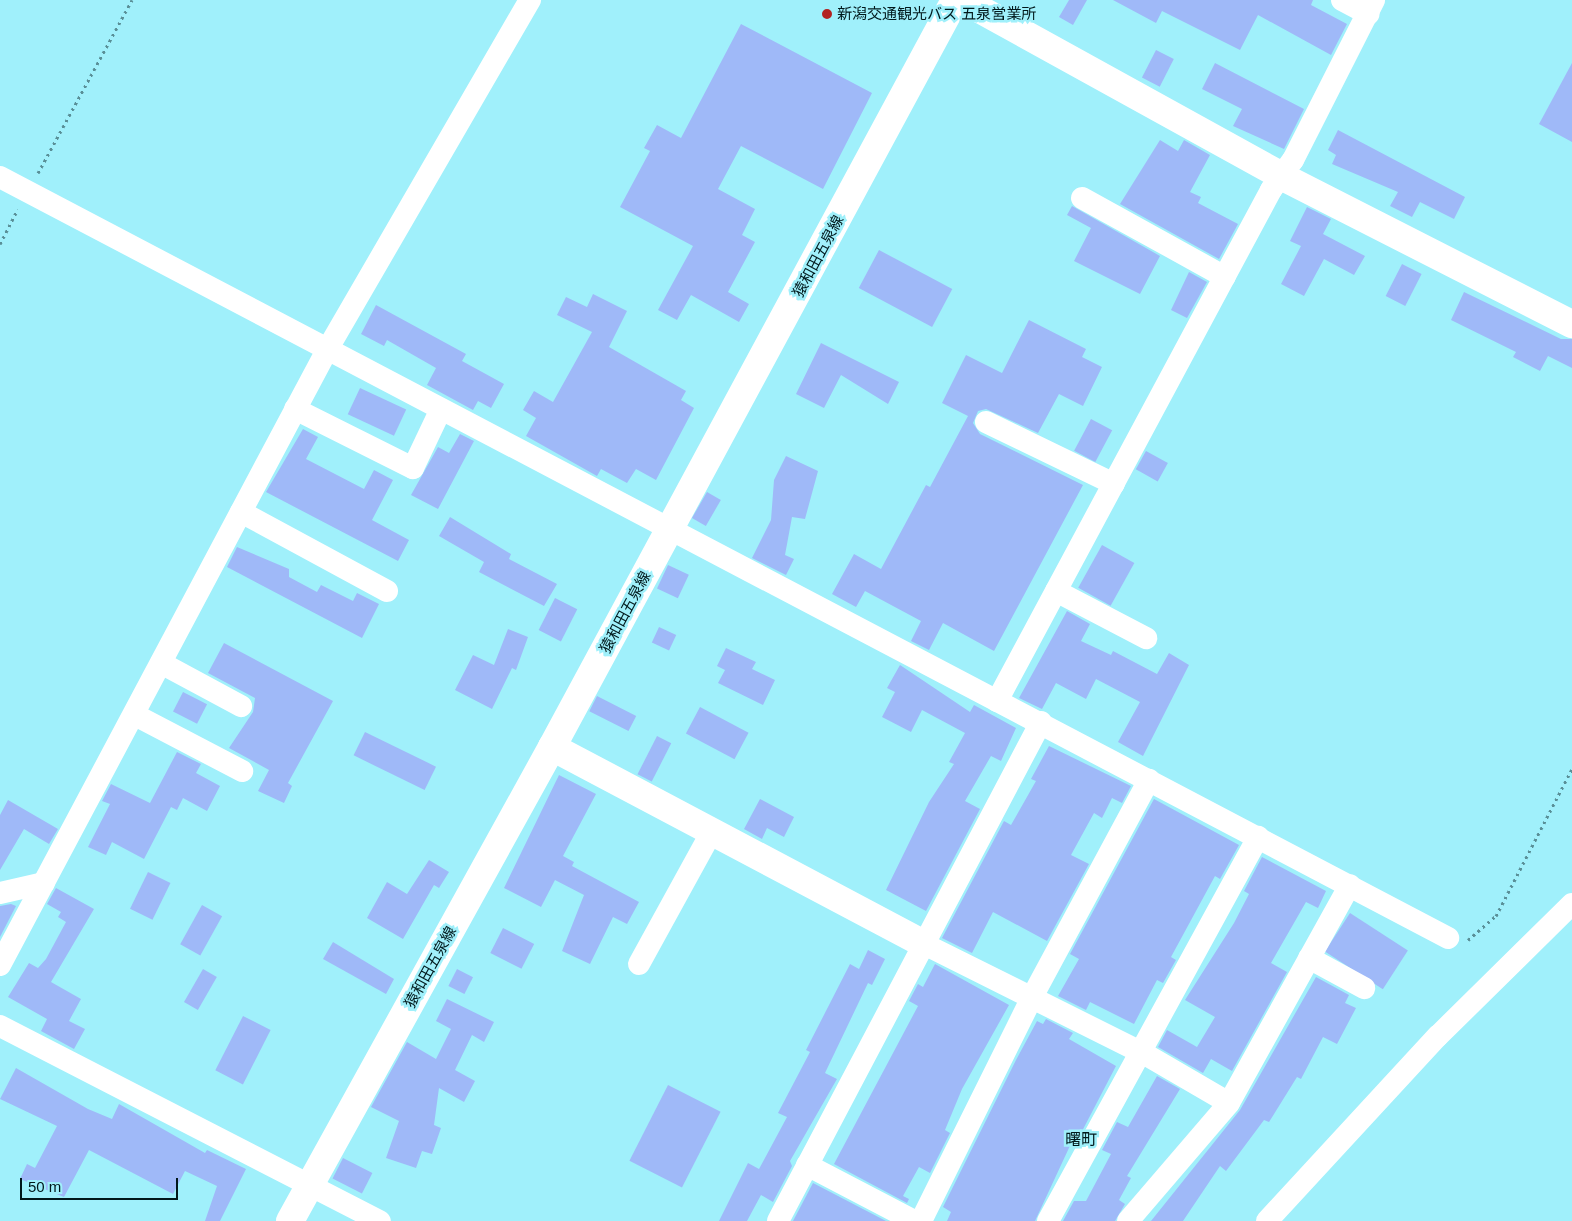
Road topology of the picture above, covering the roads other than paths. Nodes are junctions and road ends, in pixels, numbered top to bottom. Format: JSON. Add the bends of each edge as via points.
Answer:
{"nodes":[{"id":1,"x":530,"y":0,"type":"edge"},
{"id":2,"x":955,"y":0,"type":"edge"},
{"id":3,"x":963,"y":0,"type":"edge"},
{"id":4,"x":1342,"y":0,"type":"edge"},
{"id":5,"x":1371,"y":7,"type":"edge"},
{"id":6,"x":0,"y":177,"type":"edge"},
{"id":7,"x":1283,"y":177,"type":"junction"},
{"id":8,"x":1082,"y":198,"type":"dead end"},
{"id":9,"x":1225,"y":277,"type":"junction"},
{"id":10,"x":1572,"y":324,"type":"edge"},
{"id":11,"x":327,"y":350,"type":"junction"},
{"id":12,"x":295,"y":408,"type":"junction"},
{"id":13,"x":441,"y":409,"type":"junction"},
{"id":14,"x":986,"y":422,"type":"dead end"},
{"id":15,"x":1114,"y":484,"type":"junction"},
{"id":16,"x":240,"y":512,"type":"junction"},
{"id":17,"x":668,"y":529,"type":"junction"},
{"id":18,"x":386,"y":591,"type":"dead end"},
{"id":19,"x":1056,"y":591,"type":"junction"},
{"id":20,"x":1146,"y":638,"type":"dead end"},
{"id":21,"x":161,"y":663,"type":"junction"},
{"id":22,"x":997,"y":701,"type":"junction"},
{"id":23,"x":241,"y":706,"type":"dead end"},
{"id":24,"x":135,"y":715,"type":"junction"},
{"id":25,"x":1041,"y":722,"type":"junction"},
{"id":26,"x":552,"y":746,"type":"junction"},
{"id":27,"x":242,"y":771,"type":"dead end"},
{"id":28,"x":1149,"y":780,"type":"junction"},
{"id":29,"x":712,"y":830,"type":"junction"},
{"id":30,"x":1258,"y":837,"type":"junction"},
{"id":31,"x":44,"y":883,"type":"junction"},
{"id":32,"x":1350,"y":885,"type":"junction"},
{"id":33,"x":0,"y":893,"type":"edge"},
{"id":34,"x":1572,"y":904,"type":"edge"},
{"id":35,"x":1448,"y":938,"type":"road end"},
{"id":36,"x":924,"y":944,"type":"junction"},
{"id":37,"x":1309,"y":958,"type":"junction"},
{"id":38,"x":640,"y":964,"type":"dead end"},
{"id":39,"x":0,"y":965,"type":"edge"},
{"id":40,"x":1364,"y":988,"type":"dead end"},
{"id":41,"x":1031,"y":999,"type":"junction"},
{"id":42,"x":0,"y":1026,"type":"edge"},
{"id":43,"x":1143,"y":1053,"type":"junction"},
{"id":44,"x":1228,"y":1103,"type":"junction"},
{"id":45,"x":807,"y":1165,"type":"junction"},
{"id":46,"x":311,"y":1182,"type":"junction"},
{"id":47,"x":290,"y":1221,"type":"edge"},
{"id":48,"x":380,"y":1221,"type":"edge"},
{"id":49,"x":778,"y":1221,"type":"edge"},
{"id":50,"x":914,"y":1221,"type":"edge"},
{"id":51,"x":921,"y":1221,"type":"edge"},
{"id":52,"x":1048,"y":1221,"type":"edge"},
{"id":53,"x":1128,"y":1221,"type":"edge"},
{"id":54,"x":1267,"y":1221,"type":"edge"}],
"edges":[{"from":1,"to":11,"type":"street"},
{"from":2,"to":17,"type":"main road","name":"猿和田五泉線"},
{"from":3,"to":7,"type":"main road"},
{"from":4,"to":5,"type":"street"},
{"from":5,"to":7,"type":"street"},
{"from":6,"to":11,"type":"street"},
{"from":7,"to":9,"type":"street","via":[[1271,190]]},
{"from":7,"to":10,"type":"main road"},
{"from":8,"to":9,"type":"street"},
{"from":9,"to":15,"type":"street"},
{"from":11,"to":12,"type":"street"},
{"from":11,"to":13,"type":"street"},
{"from":12,"to":13,"type":"street","via":[[413,468]]},
{"from":12,"to":16,"type":"street"},
{"from":13,"to":17,"type":"street"},
{"from":14,"to":15,"type":"street"},
{"from":15,"to":19,"type":"street"},
{"from":16,"to":18,"type":"street"},
{"from":16,"to":21,"type":"street"},
{"from":17,"to":22,"type":"street"},
{"from":17,"to":26,"type":"main road","name":"猿和田五泉線"},
{"from":19,"to":20,"type":"street"},
{"from":19,"to":22,"type":"street"},
{"from":21,"to":23,"type":"street"},
{"from":21,"to":24,"type":"street"},
{"from":22,"to":25,"type":"street"},
{"from":24,"to":27,"type":"street"},
{"from":24,"to":31,"type":"street"},
{"from":25,"to":28,"type":"street"},
{"from":25,"to":36,"type":"street"},
{"from":26,"to":29,"type":"main road"},
{"from":26,"to":46,"type":"main road","name":"猿和田五泉線"},
{"from":28,"to":30,"type":"street"},
{"from":28,"to":41,"type":"street"},
{"from":29,"to":36,"type":"main road"},
{"from":29,"to":38,"type":"street"},
{"from":30,"to":32,"type":"street"},
{"from":30,"to":43,"type":"street"},
{"from":31,"to":33,"type":"street"},
{"from":31,"to":39,"type":"street"},
{"from":32,"to":35,"type":"street"},
{"from":32,"to":37,"type":"street"},
{"from":34,"to":54,"type":"street","via":[[1438,1036]]},
{"from":36,"to":41,"type":"street"},
{"from":36,"to":45,"type":"street"},
{"from":37,"to":40,"type":"street"},
{"from":37,"to":44,"type":"street"},
{"from":41,"to":43,"type":"street"},
{"from":41,"to":51,"type":"street"},
{"from":42,"to":46,"type":"street"},
{"from":43,"to":44,"type":"street"},
{"from":43,"to":52,"type":"street"},
{"from":44,"to":53,"type":"street"},
{"from":45,"to":49,"type":"street"},
{"from":45,"to":50,"type":"street"},
{"from":46,"to":47,"type":"main road","name":"猿和田五泉線"},
{"from":46,"to":48,"type":"street"}]}
